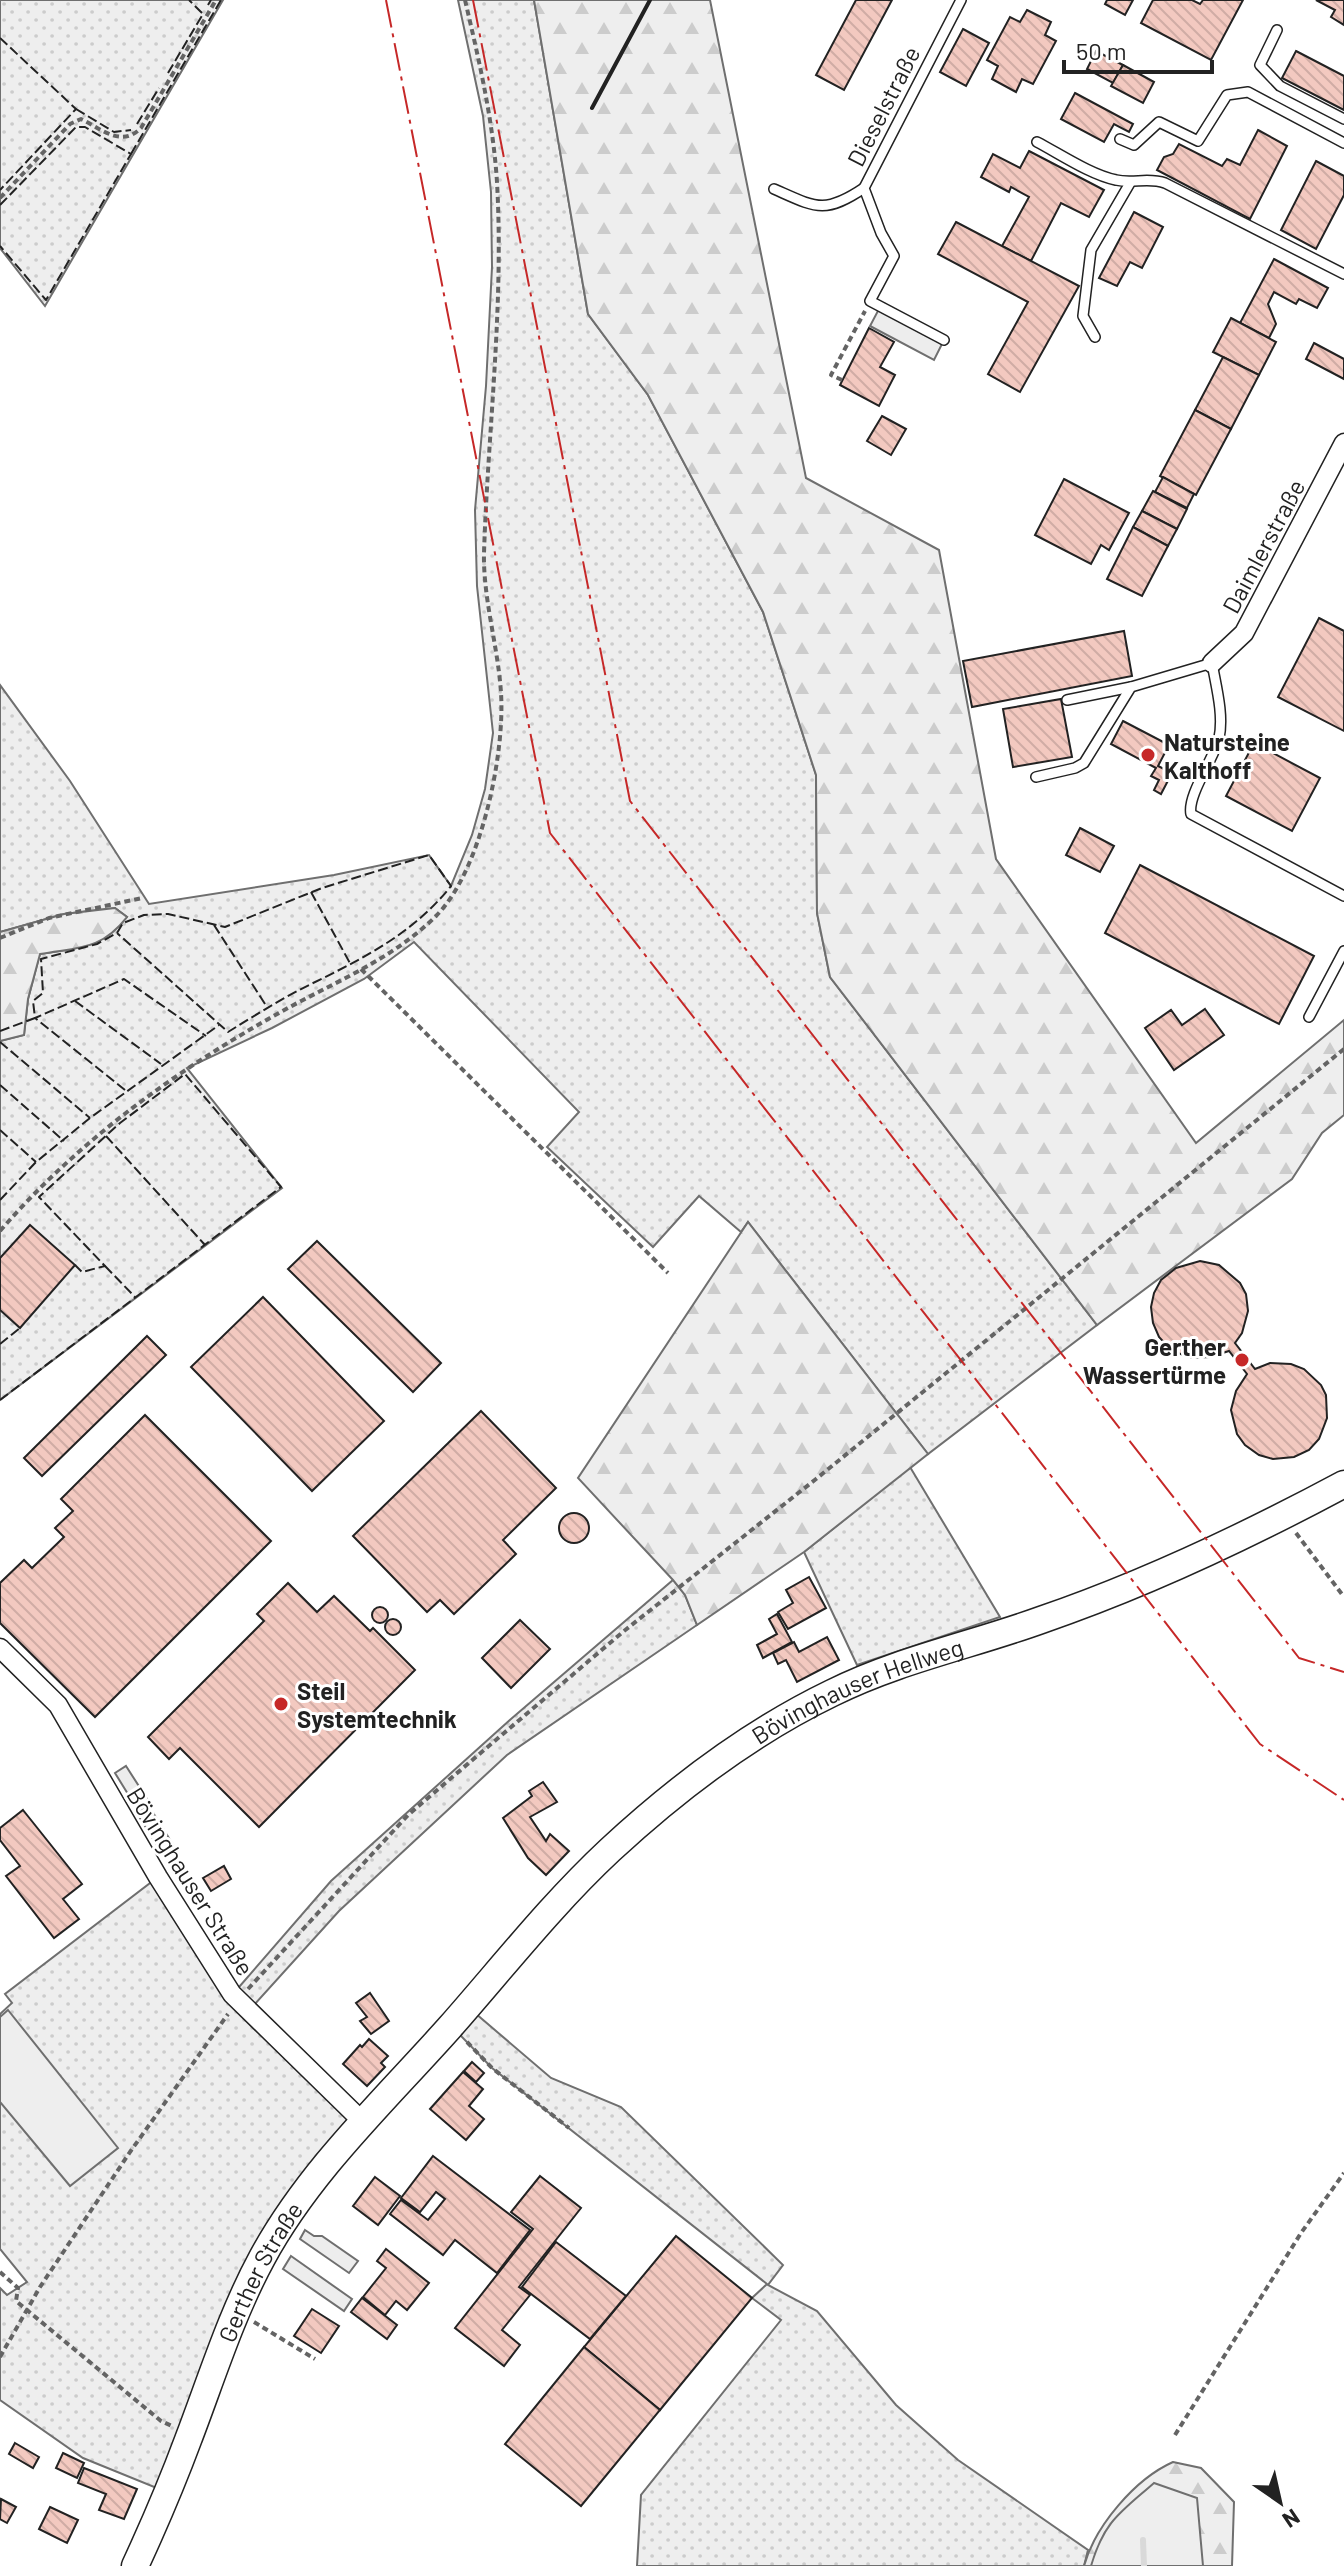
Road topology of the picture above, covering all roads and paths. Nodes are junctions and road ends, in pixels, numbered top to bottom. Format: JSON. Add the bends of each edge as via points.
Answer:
{"nodes":[{"id":1,"x":216,"y":0,"type":"edge"},
{"id":2,"x":465,"y":0,"type":"edge"},
{"id":3,"x":961,"y":0,"type":"edge"},
{"id":4,"x":1277,"y":30,"type":"dead end"},
{"id":5,"x":1344,"y":119,"type":"edge"},
{"id":6,"x":1120,"y":139,"type":"dead end"},
{"id":7,"x":1037,"y":142,"type":"dead end"},
{"id":8,"x":1344,"y":143,"type":"edge"},
{"id":9,"x":1130,"y":183,"type":"junction"},
{"id":10,"x":864,"y":188,"type":"junction"},
{"id":11,"x":774,"y":189,"type":"dead end"},
{"id":12,"x":0,"y":198,"type":"edge"},
{"id":13,"x":1344,"y":274,"type":"edge"},
{"id":14,"x":870,"y":301,"type":"junction"},
{"id":15,"x":1095,"y":337,"type":"dead end"},
{"id":16,"x":944,"y":340,"type":"dead end"},
{"id":17,"x":842,"y":380,"type":"dead end"},
{"id":18,"x":1344,"y":443,"type":"edge"},
{"id":19,"x":1212,"y":663,"type":"junction"},
{"id":20,"x":1131,"y":687,"type":"junction"},
{"id":21,"x":1067,"y":700,"type":"dead end"},
{"id":22,"x":1036,"y":777,"type":"dead end"},
{"id":23,"x":1344,"y":896,"type":"edge"},
{"id":24,"x":142,"y":898,"type":"dead end"},
{"id":25,"x":0,"y":938,"type":"edge"},
{"id":26,"x":1344,"y":951,"type":"edge"},
{"id":27,"x":361,"y":969,"type":"junction"},
{"id":28,"x":1309,"y":1017,"type":"dead end"},
{"id":29,"x":1344,"y":1049,"type":"edge"},
{"id":30,"x":0,"y":1231,"type":"edge"},
{"id":31,"x":668,"y":1273,"type":"dead end"},
{"id":32,"x":1344,"y":1484,"type":"edge"},
{"id":33,"x":1275,"y":1521,"type":"junction"},
{"id":34,"x":1344,"y":1597,"type":"edge"},
{"id":35,"x":0,"y":1648,"type":"edge"},
{"id":36,"x":238,"y":2001,"type":"junction"},
{"id":37,"x":452,"y":2024,"type":"junction"},
{"id":38,"x":363,"y":2122,"type":"junction"},
{"id":39,"x":569,"y":2128,"type":"dead end"},
{"id":40,"x":1344,"y":2173,"type":"edge"},
{"id":41,"x":0,"y":2272,"type":"edge"},
{"id":42,"x":28,"y":2309,"type":"junction"},
{"id":43,"x":238,"y":2313,"type":"junction"},
{"id":44,"x":0,"y":2357,"type":"edge"},
{"id":45,"x":315,"y":2359,"type":"dead end"},
{"id":46,"x":1175,"y":2435,"type":"dead end"},
{"id":47,"x":189,"y":2439,"type":"junction"},
{"id":48,"x":135,"y":2566,"type":"edge"}],
"edges":[{"from":1,"to":12,"type":"path","via":[[135,134],[116,137],[81,119],[70,124]]},
{"from":2,"to":27,"type":"path","via":[[490,117],[497,183],[497,355],[484,558],[501,731],[483,822],[453,895],[413,936]]},
{"from":3,"to":10,"type":"lane","name":"Dieselstraße"},
{"from":4,"to":5,"type":"lane","via":[[1260,65],[1280,86]]},
{"from":6,"to":8,"type":"lane","via":[[1134,145],[1159,122],[1198,141],[1227,95],[1248,92]]},
{"from":7,"to":9,"type":"lane","via":[[1111,179]]},
{"from":9,"to":13,"type":"lane","via":[[1165,183]]},
{"from":9,"to":15,"type":"lane","via":[[1091,250],[1083,316]]},
{"from":10,"to":11,"type":"lane","via":[[830,207]]},
{"from":10,"to":14,"type":"lane","name":"Dieselstraße","via":[[894,256]]},
{"from":14,"to":16,"type":"lane"},
{"from":14,"to":17,"type":"path","via":[[831,375]]},
{"from":18,"to":19,"type":"street","name":"Daimlerstraße","via":[[1244,633]]},
{"from":19,"to":20,"type":"lane"},
{"from":19,"to":23,"type":"lane","via":[[1220,736],[1191,814]]},
{"from":20,"to":21,"type":"lane"},
{"from":20,"to":22,"type":"lane","via":[[1084,763]]},
{"from":24,"to":25,"type":"path","via":[[49,918]]},
{"from":26,"to":28,"type":"lane"},
{"from":27,"to":30,"type":"path","via":[[163,1084],[88,1144]]},
{"from":27,"to":31,"type":"path"},
{"from":29,"to":36,"type":"path","via":[[624,1631],[418,1806]]},
{"from":32,"to":33,"type":"street","name":"Bövinghauser Hellweg"},
{"from":33,"to":34,"type":"path","via":[[1290,1525]]},
{"from":33,"to":37,"type":"street","name":"Bövinghauser Hellweg","via":[[1107,1597],[868,1677],[764,1729],[686,1785],[609,1851]]},
{"from":35,"to":36,"type":"street","name":"Bövinghauser Straße","via":[[58,1705]]},
{"from":36,"to":38,"type":"street","name":"Bövinghauser Straße"},
{"from":36,"to":42,"type":"path","via":[[162,2105]]},
{"from":37,"to":38,"type":"street","name":"Gerther Straße"},
{"from":37,"to":39,"type":"path","via":[[492,2068]]},
{"from":38,"to":43,"type":"street","name":"Gerther Straße","via":[[284,2222]]},
{"from":40,"to":46,"type":"path"},
{"from":41,"to":42,"type":"path","via":[[18,2288],[16,2301]]},
{"from":42,"to":44,"type":"path"},
{"from":42,"to":47,"type":"path"},
{"from":43,"to":45,"type":"path"},
{"from":43,"to":47,"type":"street","name":"Gerther Straße"},
{"from":47,"to":48,"type":"street","name":"Gerther Straße"}]}
